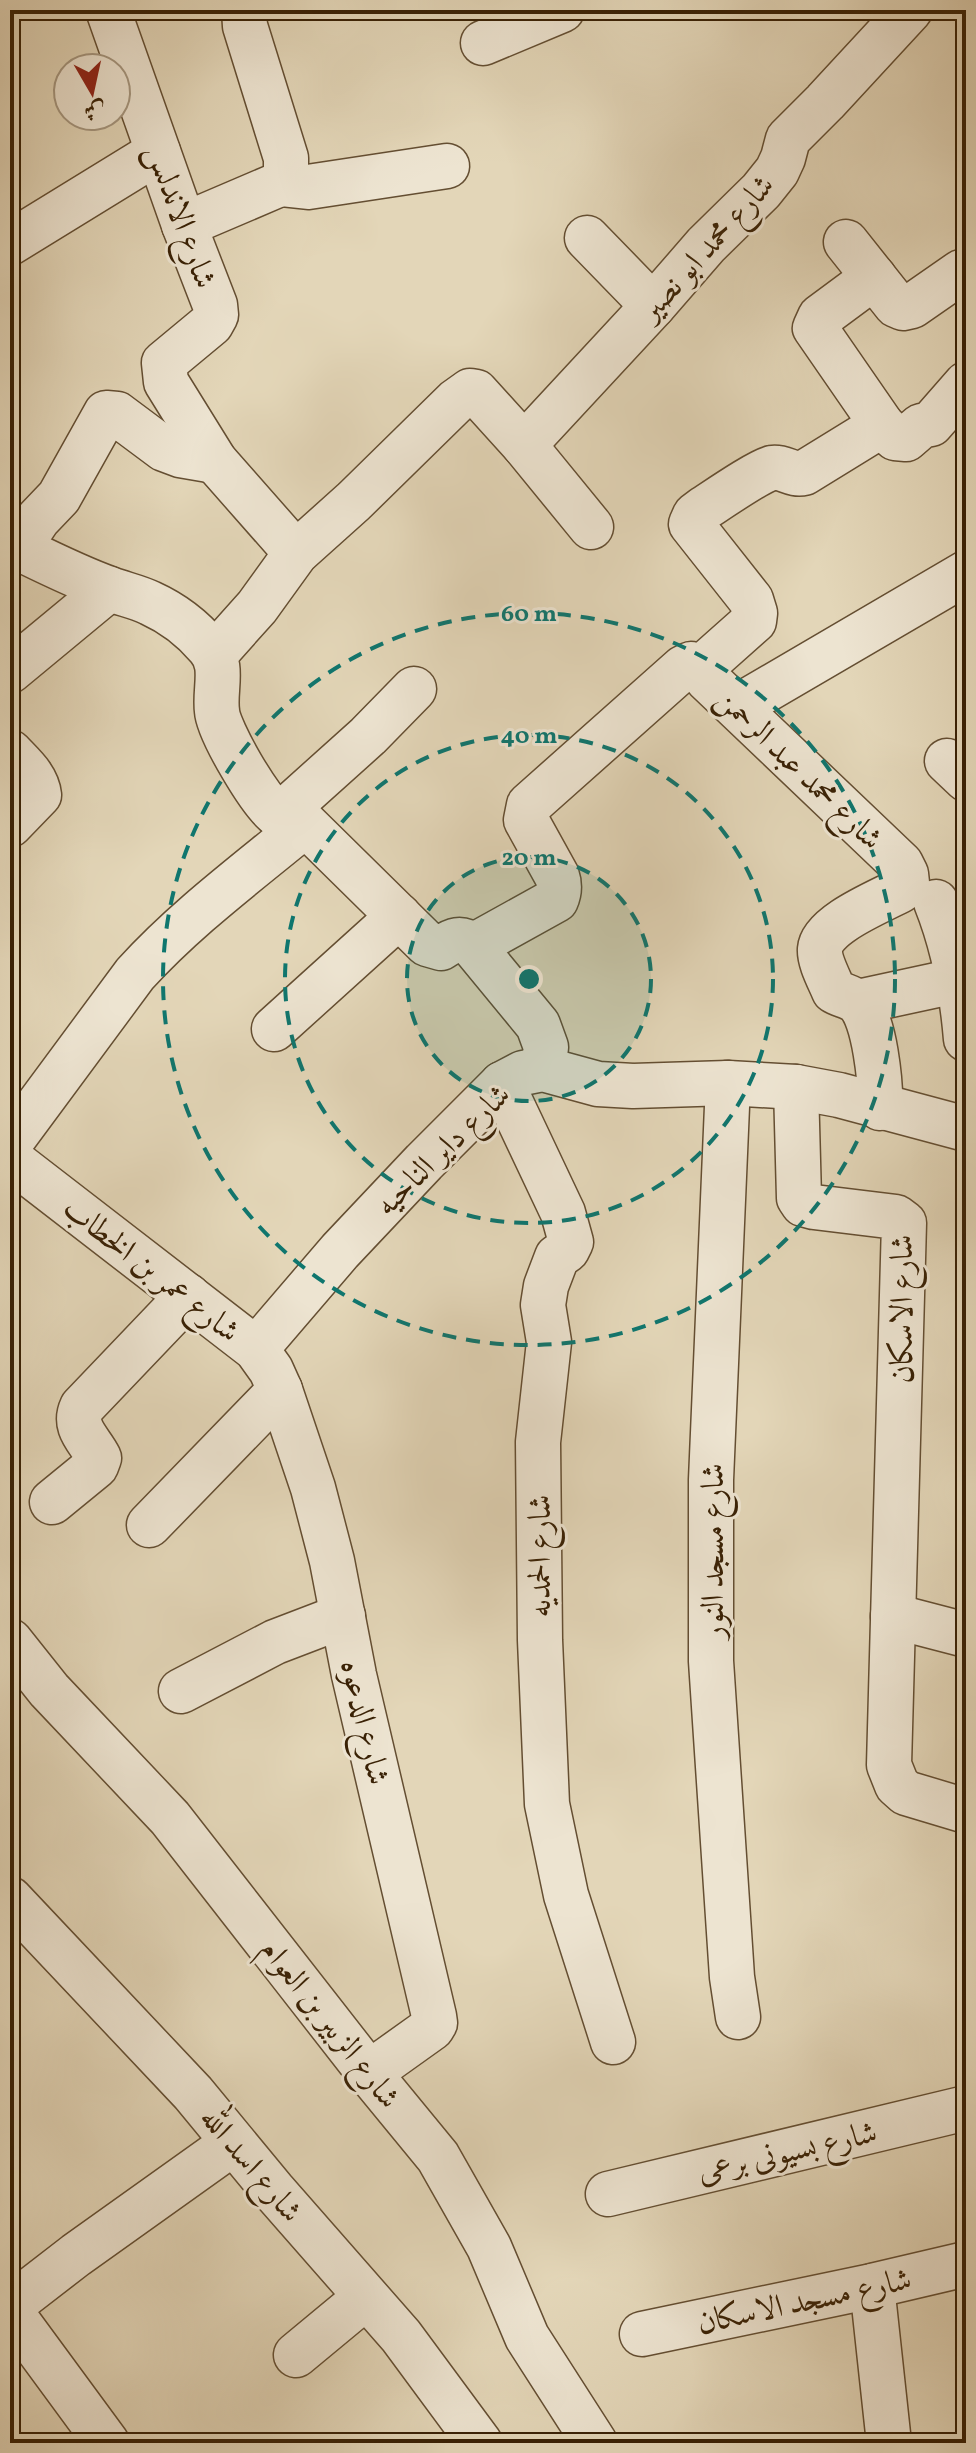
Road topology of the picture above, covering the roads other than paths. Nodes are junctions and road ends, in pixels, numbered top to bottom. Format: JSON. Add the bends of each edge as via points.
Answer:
{"nodes":[{"id":1,"x":108,"y":10,"type":"edge"},
{"id":2,"x":244,"y":10,"type":"edge"},
{"id":3,"x":562,"y":10,"type":"edge"},
{"id":4,"x":910,"y":10,"type":"edge"},
{"id":5,"x":483,"y":43,"type":"dead end"},
{"id":6,"x":158,"y":152,"type":"junction"},
{"id":7,"x":447,"y":166,"type":"dead end"},
{"id":8,"x":280,"y":184,"type":"junction"},
{"id":9,"x":184,"y":225,"type":"junction"},
{"id":10,"x":587,"y":238,"type":"dead end"},
{"id":11,"x":846,"y":242,"type":"dead end"},
{"id":12,"x":10,"y":243,"type":"edge"},
{"id":13,"x":961,"y":272,"type":"dead end"},
{"id":14,"x":874,"y":277,"type":"junction"},
{"id":15,"x":653,"y":306,"type":"junction"},
{"id":16,"x":961,"y":398,"type":"edge"},
{"id":17,"x":882,"y":425,"type":"junction"},
{"id":18,"x":524,"y":445,"type":"junction"},
{"id":19,"x":215,"y":461,"type":"junction"},
{"id":20,"x":591,"y":527,"type":"dead end"},
{"id":21,"x":14,"y":546,"type":"edge"},
{"id":22,"x":296,"y":553,"type":"junction"},
{"id":23,"x":966,"y":573,"type":"edge"},
{"id":24,"x":109,"y":589,"type":"junction"},
{"id":25,"x":215,"y":654,"type":"junction"},
{"id":26,"x":705,"y":669,"type":"junction"},
{"id":27,"x":10,"y":671,"type":"edge"},
{"id":28,"x":414,"y":689,"type":"dead end"},
{"id":29,"x":737,"y":707,"type":"junction"},
{"id":30,"x":10,"y":752,"type":"edge"},
{"id":31,"x":292,"y":821,"type":"junction"},
{"id":32,"x":10,"y":825,"type":"edge"},
{"id":33,"x":936,"y":902,"type":"dead end"},
{"id":34,"x":399,"y":916,"type":"junction"},
{"id":35,"x":473,"y":946,"type":"junction"},
{"id":36,"x":960,"y":980,"type":"junction"},
{"id":37,"x":858,"y":1002,"type":"junction"},
{"id":38,"x":274,"y":1029,"type":"dead end"},
{"id":39,"x":966,"y":1039,"type":"edge"},
{"id":40,"x":543,"y":1069,"type":"junction"},
{"id":41,"x":728,"y":1083,"type":"junction"},
{"id":42,"x":502,"y":1084,"type":"junction"},
{"id":43,"x":796,"y":1087,"type":"junction"},
{"id":44,"x":880,"y":1108,"type":"junction"},
{"id":45,"x":966,"y":1129,"type":"edge"},
{"id":46,"x":10,"y":1143,"type":"edge"},
{"id":47,"x":10,"y":1159,"type":"edge"},
{"id":48,"x":188,"y":1296,"type":"junction"},
{"id":49,"x":256,"y":1349,"type":"junction"},
{"id":50,"x":280,"y":1390,"type":"junction"},
{"id":51,"x":52,"y":1502,"type":"dead end"},
{"id":52,"x":149,"y":1525,"type":"dead end"},
{"id":53,"x":343,"y":1616,"type":"junction"},
{"id":54,"x":893,"y":1616,"type":"junction"},
{"id":55,"x":966,"y":1635,"type":"edge"},
{"id":56,"x":10,"y":1641,"type":"edge"},
{"id":57,"x":181,"y":1691,"type":"dead end"},
{"id":58,"x":966,"y":1811,"type":"edge"},
{"id":59,"x":10,"y":1899,"type":"edge"},
{"id":60,"x":738,"y":2017,"type":"dead end"},
{"id":61,"x":613,"y":2042,"type":"dead end"},
{"id":62,"x":369,"y":2073,"type":"junction"},
{"id":63,"x":966,"y":2108,"type":"edge"},
{"id":64,"x":233,"y":2143,"type":"junction"},
{"id":65,"x":608,"y":2194,"type":"dead end"},
{"id":66,"x":966,"y":2264,"type":"edge"},
{"id":67,"x":872,"y":2286,"type":"junction"},
{"id":68,"x":366,"y":2297,"type":"junction"},
{"id":69,"x":10,"y":2308,"type":"edge"},
{"id":70,"x":642,"y":2334,"type":"dead end"},
{"id":71,"x":296,"y":2355,"type":"dead end"},
{"id":72,"x":107,"y":2443,"type":"edge"},
{"id":73,"x":480,"y":2443,"type":"edge"},
{"id":74,"x":595,"y":2443,"type":"edge"},
{"id":75,"x":889,"y":2443,"type":"edge"}],
"edges":[{"from":1,"to":6,"type":"street","name":"شارع الاندلس"},
{"from":2,"to":8,"type":"street","via":[[286,158],[286,176]]},
{"from":3,"to":5,"type":"street"},
{"from":4,"to":15,"type":"street","name":"شارع محمد ابو نصير","via":[[788,139],[777,171],[761,191]]},
{"from":6,"to":9,"type":"street","name":"شارع الاندلس"},
{"from":6,"to":12,"type":"street"},
{"from":7,"to":8,"type":"street","via":[[308,187]]},
{"from":8,"to":9,"type":"street"},
{"from":9,"to":19,"type":"street","name":"شارع الاندلس","via":[[216,315],[164,363],[164,373]]},
{"from":10,"to":15,"type":"street"},
{"from":11,"to":14,"type":"street"},
{"from":13,"to":14,"type":"street","via":[[903,308]]},
{"from":14,"to":17,"type":"street","via":[[820,317],[815,328]]},
{"from":15,"to":18,"type":"street","name":"شارع محمد ابو نصير"},
{"from":16,"to":17,"type":"street","via":[[906,439],[895,438]]},
{"from":17,"to":26,"type":"street","name":"شارع محمد عبد الرحمن","via":[[804,473],[768,470],[695,515],[691,524],[751,600],[755,613],[754,621]]},
{"from":18,"to":20,"type":"street"},
{"from":18,"to":22,"type":"street","via":[[470,391]]},
{"from":19,"to":21,"type":"street","via":[[164,449],[117,414],[106,413],[59,497]]},
{"from":19,"to":22,"type":"street","name":"شارع الاندلس"},
{"from":21,"to":24,"type":"street"},
{"from":22,"to":25,"type":"street"},
{"from":23,"to":29,"type":"street"},
{"from":24,"to":25,"type":"street","via":[[173,616]]},
{"from":24,"to":27,"type":"street"},
{"from":25,"to":31,"type":"street","via":[[218,718],[249,779]]},
{"from":26,"to":29,"type":"street","name":"شارع محمد عبد الرحمن","via":[[707,679]]},
{"from":26,"to":35,"type":"street","via":[[691,664],[683,668],[529,805],[526,820],[557,876],[559,893],[556,900]]},
{"from":28,"to":31,"type":"street"},
{"from":29,"to":37,"type":"street","name":"شارع محمد عبد الرحمن","via":[[906,874],[901,890],[834,926],[823,938],[820,951],[834,991]]},
{"from":30,"to":32,"type":"street","via":[[34,778],[39,795]]},
{"from":31,"to":34,"type":"street"},
{"from":31,"to":46,"type":"street","via":[[135,974]]},
{"from":33,"to":36,"type":"street"},
{"from":34,"to":35,"type":"street","via":[[434,947],[452,940]]},
{"from":34,"to":38,"type":"street"},
{"from":35,"to":40,"type":"street","via":[[538,1025],[546,1047]]},
{"from":36,"to":37,"type":"street"},
{"from":36,"to":39,"type":"street"},
{"from":37,"to":44,"type":"street","name":"شارع محمد عبد الرحمن","via":[[875,1046]]},
{"from":40,"to":41,"type":"street","name":"شارع داير الناحيه","via":[[598,1084]]},
{"from":40,"to":42,"type":"street","name":"شارع داير الناحيه"},
{"from":41,"to":43,"type":"street","name":"شارع داير الناحيه"},
{"from":41,"to":60,"type":"street","name":"شارع مسجد النور","via":[[711,1480],[711,1661]]},
{"from":42,"to":49,"type":"street","name":"شارع داير الناحيه","via":[[361,1229]]},
{"from":42,"to":61,"type":"street","name":"شارع الحمديه","via":[[558,1202],[571,1242],[557,1257],[543,1305],[549,1342],[538,1457],[547,1804],[566,1895]]},
{"from":43,"to":44,"type":"street","name":"شارع داير الناحيه"},
{"from":43,"to":54,"type":"street","name":"شارع الاسكان","via":[[797,1187],[803,1204],[896,1217],[904,1223]]},
{"from":44,"to":45,"type":"street","name":"شارع داير الناحيه"},
{"from":47,"to":48,"type":"street","name":"شارع عمر بن الخطاب"},
{"from":48,"to":49,"type":"street","name":"شارع عمر بن الخطاب"},
{"from":48,"to":51,"type":"street","via":[[82,1407],[80,1431],[99,1458]]},
{"from":49,"to":50,"type":"street","name":"شارع الدعوه"},
{"from":50,"to":52,"type":"street"},
{"from":50,"to":53,"type":"street","name":"شارع الدعوه","via":[[313,1488]]},
{"from":53,"to":57,"type":"street","via":[[275,1642]]},
{"from":53,"to":62,"type":"street","name":"شارع الدعوه","via":[[435,2023]]},
{"from":54,"to":55,"type":"street"},
{"from":54,"to":58,"type":"street","name":"شارع الاسكان","via":[[892,1776],[906,1793]]},
{"from":56,"to":62,"type":"street","name":"شارع الزبير بن العوام","via":[[170,1818]]},
{"from":59,"to":64,"type":"street","name":"شارع اسد الله","via":[[193,2093]]},
{"from":62,"to":74,"type":"street","name":"شارع الزبير بن العوام","via":[[438,2157],[489,2247],[527,2337]]},
{"from":63,"to":65,"type":"street","name":"شارع بسيونى برعى"},
{"from":64,"to":68,"type":"street","name":"شارع اسد الله"},
{"from":64,"to":69,"type":"street"},
{"from":66,"to":67,"type":"street","name":"شارع مسجد الاسكان"},
{"from":67,"to":70,"type":"street","name":"شارع مسجد الاسكان"},
{"from":67,"to":75,"type":"street"},
{"from":68,"to":71,"type":"street"},
{"from":68,"to":73,"type":"street","name":"شارع اسد الله"},
{"from":69,"to":72,"type":"street"}]}
